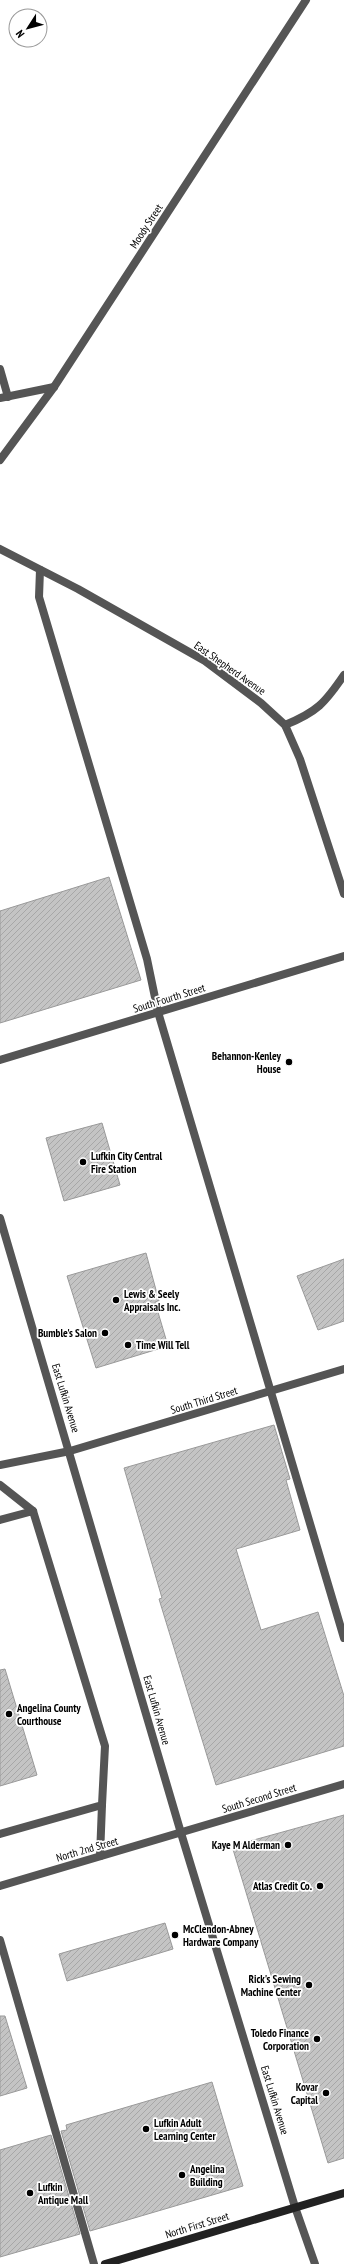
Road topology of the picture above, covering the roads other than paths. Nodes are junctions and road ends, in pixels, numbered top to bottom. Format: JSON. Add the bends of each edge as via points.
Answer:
{"nodes":[{"id":1,"x":306,"y":0,"type":"edge"},
{"id":2,"x":0,"y":369,"type":"edge"},
{"id":3,"x":54,"y":387,"type":"junction"},
{"id":4,"x":4,"y":397,"type":"edge"},
{"id":5,"x":0,"y":460,"type":"edge"},
{"id":6,"x":0,"y":549,"type":"edge"},
{"id":7,"x":40,"y":570,"type":"junction"},
{"id":8,"x":344,"y":675,"type":"edge"},
{"id":9,"x":286,"y":725,"type":"junction"},
{"id":10,"x":344,"y":894,"type":"edge"},
{"id":11,"x":344,"y":956,"type":"edge"},
{"id":12,"x":158,"y":1012,"type":"junction"},
{"id":13,"x":0,"y":1060,"type":"edge"},
{"id":14,"x":0,"y":1218,"type":"edge"},
{"id":15,"x":344,"y":1369,"type":"edge"},
{"id":16,"x":269,"y":1392,"type":"junction"},
{"id":17,"x":70,"y":1451,"type":"junction"},
{"id":18,"x":0,"y":1465,"type":"edge"},
{"id":19,"x":0,"y":1485,"type":"edge"},
{"id":20,"x":33,"y":1511,"type":"junction"},
{"id":21,"x":0,"y":1520,"type":"edge"},
{"id":22,"x":344,"y":1638,"type":"edge"},
{"id":23,"x":344,"y":1784,"type":"edge"},
{"id":24,"x":102,"y":1805,"type":"junction"},
{"id":25,"x":181,"y":1833,"type":"junction"},
{"id":26,"x":0,"y":1834,"type":"edge"},
{"id":27,"x":100,"y":1856,"type":"junction"},
{"id":28,"x":0,"y":1886,"type":"edge"},
{"id":29,"x":0,"y":1940,"type":"edge"},
{"id":30,"x":344,"y":2193,"type":"edge"},
{"id":31,"x":295,"y":2207,"type":"junction"},
{"id":32,"x":94,"y":2264,"type":"edge"},
{"id":33,"x":105,"y":2264,"type":"edge"},
{"id":34,"x":315,"y":2264,"type":"edge"}],
"edges":[{"from":1,"to":3,"type":"street","name":"Moody Street"},
{"from":2,"to":4,"type":"street"},
{"from":3,"to":4,"type":"street"},
{"from":3,"to":5,"type":"street","name":"Moody Street"},
{"from":6,"to":7,"type":"street","name":"East Shepherd Avenue"},
{"from":7,"to":9,"type":"street","name":"East Shepherd Avenue","via":[[205,661]]},
{"from":7,"to":12,"type":"street","via":[[39,597],[147,959]]},
{"from":8,"to":9,"type":"street","via":[[320,708]]},
{"from":9,"to":10,"type":"street","name":"East Shepherd Avenue","via":[[300,759]]},
{"from":11,"to":12,"type":"street","name":"South Fourth Street"},
{"from":12,"to":13,"type":"street","name":"South Fourth Street"},
{"from":12,"to":16,"type":"street"},
{"from":14,"to":17,"type":"street","name":"East Lufkin Avenue"},
{"from":15,"to":16,"type":"street","name":"South Third Street"},
{"from":16,"to":17,"type":"street","name":"South Third Street"},
{"from":16,"to":22,"type":"street"},
{"from":17,"to":18,"type":"street","name":"South Third Street"},
{"from":17,"to":25,"type":"street","name":"East Lufkin Avenue"},
{"from":19,"to":20,"type":"street"},
{"from":20,"to":21,"type":"street"},
{"from":20,"to":24,"type":"street","via":[[105,1746]]},
{"from":23,"to":25,"type":"street","name":"South Second Street"},
{"from":24,"to":26,"type":"street"},
{"from":24,"to":27,"type":"street"},
{"from":25,"to":27,"type":"street","name":"North 2nd Street"},
{"from":25,"to":31,"type":"street","name":"East Lufkin Avenue"},
{"from":27,"to":28,"type":"street","name":"North 2nd Street"},
{"from":29,"to":32,"type":"street"},
{"from":30,"to":31,"type":"main road","name":"North First Street"},
{"from":31,"to":33,"type":"main road","name":"North First Street"},
{"from":31,"to":34,"type":"street","name":"East Lufkin Avenue"}]}
